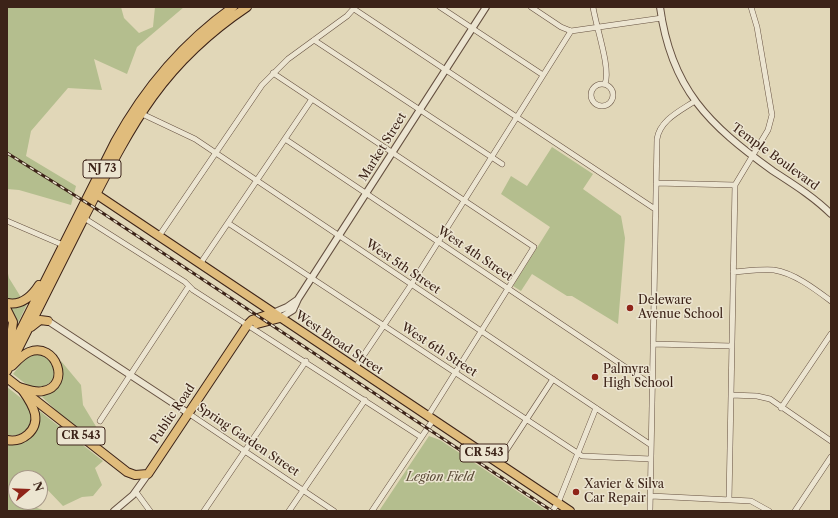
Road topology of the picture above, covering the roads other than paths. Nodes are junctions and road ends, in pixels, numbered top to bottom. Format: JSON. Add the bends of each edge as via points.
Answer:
{"nodes":[{"id":1,"x":233,"y":7,"type":"edge"},
{"id":2,"x":247,"y":7,"type":"edge"},
{"id":3,"x":440,"y":7,"type":"edge"},
{"id":4,"x":486,"y":7,"type":"edge"},
{"id":5,"x":531,"y":7,"type":"edge"},
{"id":6,"x":593,"y":7,"type":"edge"},
{"id":7,"x":660,"y":7,"type":"edge"},
{"id":8,"x":752,"y":7,"type":"edge"},
{"id":9,"x":355,"y":8,"type":"edge"},
{"id":10,"x":662,"y":18,"type":"junction"},
{"id":11,"x":472,"y":28,"type":"junction"},
{"id":12,"x":596,"y":28,"type":"junction"},
{"id":13,"x":572,"y":31,"type":"junction"},
{"id":14,"x":314,"y":40,"type":"junction"},
{"id":15,"x":446,"y":70,"type":"junction"},
{"id":16,"x":273,"y":73,"type":"junction"},
{"id":17,"x":543,"y":75,"type":"junction"},
{"id":18,"x":605,"y":84,"type":"junction"},
{"id":19,"x":312,"y":99,"type":"junction"},
{"id":20,"x":695,"y":101,"type":"junction"},
{"id":21,"x":420,"y":109,"type":"junction"},
{"id":22,"x":140,"y":112,"type":"junction"},
{"id":23,"x":517,"y":117,"type":"junction"},
{"id":24,"x":285,"y":138,"type":"junction"},
{"id":25,"x":393,"y":153,"type":"junction"},
{"id":26,"x":215,"y":154,"type":"junction"},
{"id":27,"x":752,"y":156,"type":"junction"},
{"id":28,"x":491,"y":157,"type":"junction"},
{"id":29,"x":502,"y":164,"type":"dead end"},
{"id":30,"x":256,"y":180,"type":"junction"},
{"id":31,"x":656,"y":184,"type":"junction"},
{"id":32,"x":735,"y":185,"type":"junction"},
{"id":33,"x":367,"y":193,"type":"junction"},
{"id":34,"x":96,"y":194,"type":"junction"},
{"id":35,"x":464,"y":200,"type":"junction"},
{"id":36,"x":655,"y":209,"type":"junction"},
{"id":37,"x":830,"y":212,"type":"edge"},
{"id":38,"x":84,"y":218,"type":"junction"},
{"id":39,"x":7,"y":221,"type":"edge"},
{"id":40,"x":228,"y":223,"type":"junction"},
{"id":41,"x":159,"y":236,"type":"junction"},
{"id":42,"x":339,"y":237,"type":"junction"},
{"id":43,"x":438,"y":241,"type":"junction"},
{"id":44,"x":63,"y":246,"type":"junction"},
{"id":45,"x":56,"y":259,"type":"junction"},
{"id":46,"x":200,"y":264,"type":"junction"},
{"id":47,"x":733,"y":272,"type":"junction"},
{"id":48,"x":312,"y":278,"type":"junction"},
{"id":49,"x":411,"y":285,"type":"junction"},
{"id":50,"x":189,"y":286,"type":"junction"},
{"id":51,"x":508,"y":288,"type":"junction"},
{"id":52,"x":831,"y":302,"type":"edge"},
{"id":53,"x":7,"y":303,"type":"edge"},
{"id":54,"x":39,"y":307,"type":"junction"},
{"id":55,"x":7,"y":310,"type":"edge"},
{"id":56,"x":277,"y":315,"type":"junction"},
{"id":57,"x":48,"y":321,"type":"junction"},
{"id":58,"x":247,"y":325,"type":"junction"},
{"id":59,"x":383,"y":325,"type":"junction"},
{"id":60,"x":27,"y":330,"type":"junction"},
{"id":61,"x":481,"y":332,"type":"junction"},
{"id":62,"x":831,"y":334,"type":"edge"},
{"id":63,"x":653,"y":344,"type":"junction"},
{"id":64,"x":732,"y":346,"type":"junction"},
{"id":65,"x":7,"y":356,"type":"edge"},
{"id":66,"x":306,"y":361,"type":"junction"},
{"id":67,"x":355,"y":368,"type":"junction"},
{"id":68,"x":7,"y":371,"type":"edge"},
{"id":69,"x":455,"y":373,"type":"junction"},
{"id":70,"x":130,"y":375,"type":"junction"},
{"id":71,"x":7,"y":378,"type":"edge"},
{"id":72,"x":553,"y":380,"type":"junction"},
{"id":73,"x":652,"y":385,"type":"junction"},
{"id":74,"x":21,"y":389,"type":"junction"},
{"id":75,"x":731,"y":395,"type":"junction"},
{"id":76,"x":365,"y":400,"type":"junction"},
{"id":77,"x":596,"y":408,"type":"junction"},
{"id":78,"x":781,"y":408,"type":"junction"},
{"id":79,"x":188,"y":413,"type":"junction"},
{"id":80,"x":430,"y":418,"type":"junction"},
{"id":81,"x":526,"y":420,"type":"junction"},
{"id":82,"x":100,"y":421,"type":"dead end"},
{"id":83,"x":421,"y":437,"type":"junction"},
{"id":84,"x":7,"y":440,"type":"edge"},
{"id":85,"x":831,"y":441,"type":"edge"},
{"id":86,"x":652,"y":445,"type":"junction"},
{"id":87,"x":245,"y":452,"type":"junction"},
{"id":88,"x":578,"y":453,"type":"junction"},
{"id":89,"x":831,"y":457,"type":"edge"},
{"id":90,"x":651,"y":459,"type":"junction"},
{"id":91,"x":498,"y":463,"type":"junction"},
{"id":92,"x":148,"y":474,"type":"junction"},
{"id":93,"x":303,"y":490,"type":"junction"},
{"id":94,"x":136,"y":492,"type":"junction"},
{"id":95,"x":650,"y":496,"type":"junction"},
{"id":96,"x":729,"y":500,"type":"junction"},
{"id":97,"x":558,"y":503,"type":"junction"},
{"id":98,"x":114,"y":511,"type":"edge"},
{"id":99,"x":150,"y":511,"type":"edge"},
{"id":100,"x":204,"y":511,"type":"edge"},
{"id":101,"x":289,"y":511,"type":"edge"},
{"id":102,"x":334,"y":511,"type":"edge"},
{"id":103,"x":372,"y":511,"type":"edge"},
{"id":104,"x":552,"y":511,"type":"edge"},
{"id":105,"x":570,"y":511,"type":"edge"},
{"id":106,"x":650,"y":511,"type":"edge"},
{"id":107,"x":769,"y":511,"type":"edge"},
{"id":108,"x":795,"y":511,"type":"edge"}],
"edges":[{"from":1,"to":44,"type":"main road","number":"NJ 73","via":[[186,47],[146,92],[118,138]]},
{"from":2,"to":22,"type":"main road","number":"NJ 73","via":[[197,45],[163,81]]},
{"from":3,"to":11,"type":"street"},
{"from":4,"to":11,"type":"street","name":"Market Street"},
{"from":5,"to":13,"type":"street","via":[[561,27]]},
{"from":6,"to":12,"type":"street"},
{"from":7,"to":10,"type":"street","name":"Temple Boulevard"},
{"from":8,"to":27,"type":"street","via":[[772,115],[768,130]]},
{"from":9,"to":14,"type":"street"},
{"from":9,"to":15,"type":"street"},
{"from":10,"to":12,"type":"street"},
{"from":10,"to":20,"type":"street","name":"Temple Boulevard","via":[[673,59]]},
{"from":11,"to":15,"type":"street","name":"Market Street"},
{"from":11,"to":17,"type":"street"},
{"from":12,"to":13,"type":"street"},
{"from":12,"to":18,"type":"street","via":[[606,65]]},
{"from":13,"to":17,"type":"street"},
{"from":14,"to":16,"type":"street"},
{"from":14,"to":21,"type":"street"},
{"from":15,"to":21,"type":"street","name":"Market Street"},
{"from":15,"to":23,"type":"street"},
{"from":16,"to":19,"type":"street"},
{"from":16,"to":26,"type":"street","via":[[247,104]]},
{"from":17,"to":23,"type":"street"},
{"from":18,"to":18,"type":"street","via":[[598,85],[592,92],[592,100],[599,105],[606,105],[612,99],[612,91]]},
{"from":19,"to":24,"type":"street"},
{"from":19,"to":25,"type":"street"},
{"from":20,"to":27,"type":"street","name":"Temple Boulevard","via":[[716,126]]},
{"from":20,"to":31,"type":"street","via":[[671,117],[660,129],[657,139]]},
{"from":21,"to":25,"type":"street","name":"Market Street"},
{"from":21,"to":28,"type":"street"},
{"from":22,"to":26,"type":"street","name":"West 5th Street","via":[[195,139]]},
{"from":22,"to":34,"type":"main road","number":"NJ 73"},
{"from":23,"to":28,"type":"street"},
{"from":23,"to":36,"type":"street"},
{"from":24,"to":30,"type":"street"},
{"from":24,"to":33,"type":"street","name":"West 4th Street"},
{"from":25,"to":33,"type":"street","name":"Market Street"},
{"from":25,"to":35,"type":"street"},
{"from":26,"to":30,"type":"street","name":"West 5th Street"},
{"from":26,"to":41,"type":"street"},
{"from":27,"to":32,"type":"street"},
{"from":27,"to":37,"type":"street","name":"Temple Boulevard"},
{"from":28,"to":29,"type":"street"},
{"from":28,"to":35,"type":"street"},
{"from":30,"to":40,"type":"street"},
{"from":30,"to":42,"type":"street","name":"West 5th Street"},
{"from":31,"to":32,"type":"street"},
{"from":31,"to":36,"type":"street"},
{"from":32,"to":47,"type":"street"},
{"from":33,"to":42,"type":"street","name":"Market Street"},
{"from":33,"to":43,"type":"street","name":"West 4th Street"},
{"from":34,"to":38,"type":"main road","number":"NJ 73"},
{"from":34,"to":41,"type":"main road","name":"West Broad Street"},
{"from":35,"to":43,"type":"street"},
{"from":35,"to":51,"type":"street","via":[[534,247]]},
{"from":36,"to":63,"type":"street"},
{"from":38,"to":50,"type":"street"},
{"from":38,"to":54,"type":"main road","number":"NJ 73"},
{"from":39,"to":44,"type":"street"},
{"from":40,"to":46,"type":"street"},
{"from":40,"to":48,"type":"street","name":"West 6th Street"},
{"from":41,"to":46,"type":"main road","name":"West Broad Street"},
{"from":42,"to":48,"type":"street","name":"Market Street"},
{"from":42,"to":49,"type":"street","name":"West 5th Street"},
{"from":43,"to":49,"type":"street"},
{"from":43,"to":51,"type":"street","name":"West 4th Street"},
{"from":44,"to":45,"type":"main road","number":"NJ 73"},
{"from":45,"to":53,"type":"main road","via":[[30,296],[19,303]]},
{"from":45,"to":65,"type":"main road","number":"NJ 73"},
{"from":46,"to":56,"type":"main road","name":"West Broad Street"},
{"from":47,"to":52,"type":"street","via":[[782,272],[804,283]]},
{"from":47,"to":64,"type":"street"},
{"from":48,"to":56,"type":"street","name":"Market Street","via":[[298,298]]},
{"from":48,"to":59,"type":"street","name":"West 6th Street"},
{"from":49,"to":59,"type":"street"},
{"from":49,"to":61,"type":"street","name":"West 5th Street"},
{"from":50,"to":58,"type":"street"},
{"from":50,"to":70,"type":"street"},
{"from":51,"to":61,"type":"street"},
{"from":51,"to":73,"type":"street","name":"West 4th Street"},
{"from":54,"to":57,"type":"main road"},
{"from":54,"to":60,"type":"main road","number":"NJ 73"},
{"from":55,"to":65,"type":"main road","via":[[13,326]]},
{"from":56,"to":58,"type":"main road","name":"Public Road","via":[[252,320]]},
{"from":56,"to":67,"type":"main road","name":"West Broad Street","number":"CR 543"},
{"from":57,"to":60,"type":"main road","via":[[38,321]]},
{"from":57,"to":70,"type":"street","name":"Spring Garden Street"},
{"from":58,"to":66,"type":"street"},
{"from":58,"to":79,"type":"main road","name":"Public Road"},
{"from":59,"to":67,"type":"street"},
{"from":59,"to":69,"type":"street","name":"West 6th Street"},
{"from":60,"to":68,"type":"main road","number":"NJ 73"},
{"from":61,"to":69,"type":"street"},
{"from":61,"to":72,"type":"street","name":"West 5th Street"},
{"from":62,"to":78,"type":"street"},
{"from":63,"to":64,"type":"street"},
{"from":63,"to":73,"type":"street"},
{"from":64,"to":75,"type":"street"},
{"from":66,"to":76,"type":"street"},
{"from":66,"to":87,"type":"street"},
{"from":67,"to":80,"type":"main road","name":"West Broad Street","number":"CR 543"},
{"from":68,"to":74,"type":"main road","via":[[24,355],[33,351],[42,351],[54,358],[59,372],[53,387],[42,392]]},
{"from":69,"to":80,"type":"street"},
{"from":69,"to":81,"type":"street","name":"West 6th Street"},
{"from":70,"to":79,"type":"street","name":"Spring Garden Street"},
{"from":70,"to":82,"type":"street"},
{"from":71,"to":74,"type":"main road","number":"CR 543"},
{"from":72,"to":77,"type":"street","name":"West 5th Street"},
{"from":72,"to":81,"type":"street"},
{"from":73,"to":86,"type":"street"},
{"from":74,"to":84,"type":"main road","via":[[34,410],[35,423],[29,434],[23,438]]},
{"from":74,"to":92,"type":"main road","number":"CR 543","via":[[127,472]]},
{"from":75,"to":78,"type":"street","via":[[760,396],[770,399]]},
{"from":75,"to":96,"type":"street"},
{"from":76,"to":83,"type":"street"},
{"from":76,"to":93,"type":"street"},
{"from":77,"to":86,"type":"street","name":"West 5th Street"},
{"from":77,"to":88,"type":"street"},
{"from":78,"to":85,"type":"street"},
{"from":79,"to":87,"type":"street","name":"Spring Garden Street"},
{"from":79,"to":92,"type":"main road","name":"Public Road"},
{"from":80,"to":83,"type":"street"},
{"from":80,"to":91,"type":"main road","name":"West Broad Street","number":"CR 543"},
{"from":81,"to":88,"type":"street","name":"West 6th Street"},
{"from":81,"to":91,"type":"street"},
{"from":83,"to":103,"type":"street"},
{"from":86,"to":90,"type":"street"},
{"from":87,"to":93,"type":"street","name":"Spring Garden Street"},
{"from":87,"to":100,"type":"street"},
{"from":88,"to":90,"type":"street","name":"West 6th Street","via":[[582,456]]},
{"from":88,"to":97,"type":"street"},
{"from":89,"to":108,"type":"street"},
{"from":90,"to":95,"type":"street"},
{"from":91,"to":97,"type":"main road","name":"West Broad Street","number":"CR 543"},
{"from":92,"to":94,"type":"street","name":"Public Road"},
{"from":93,"to":101,"type":"street"},
{"from":93,"to":102,"type":"street","name":"Spring Garden Street"},
{"from":94,"to":98,"type":"street","name":"Public Road"},
{"from":94,"to":99,"type":"street"},
{"from":95,"to":96,"type":"street"},
{"from":95,"to":106,"type":"street"},
{"from":96,"to":107,"type":"street","via":[[753,502]]},
{"from":97,"to":104,"type":"street"},
{"from":97,"to":105,"type":"main road","name":"West Broad Street","number":"CR 543"}]}
